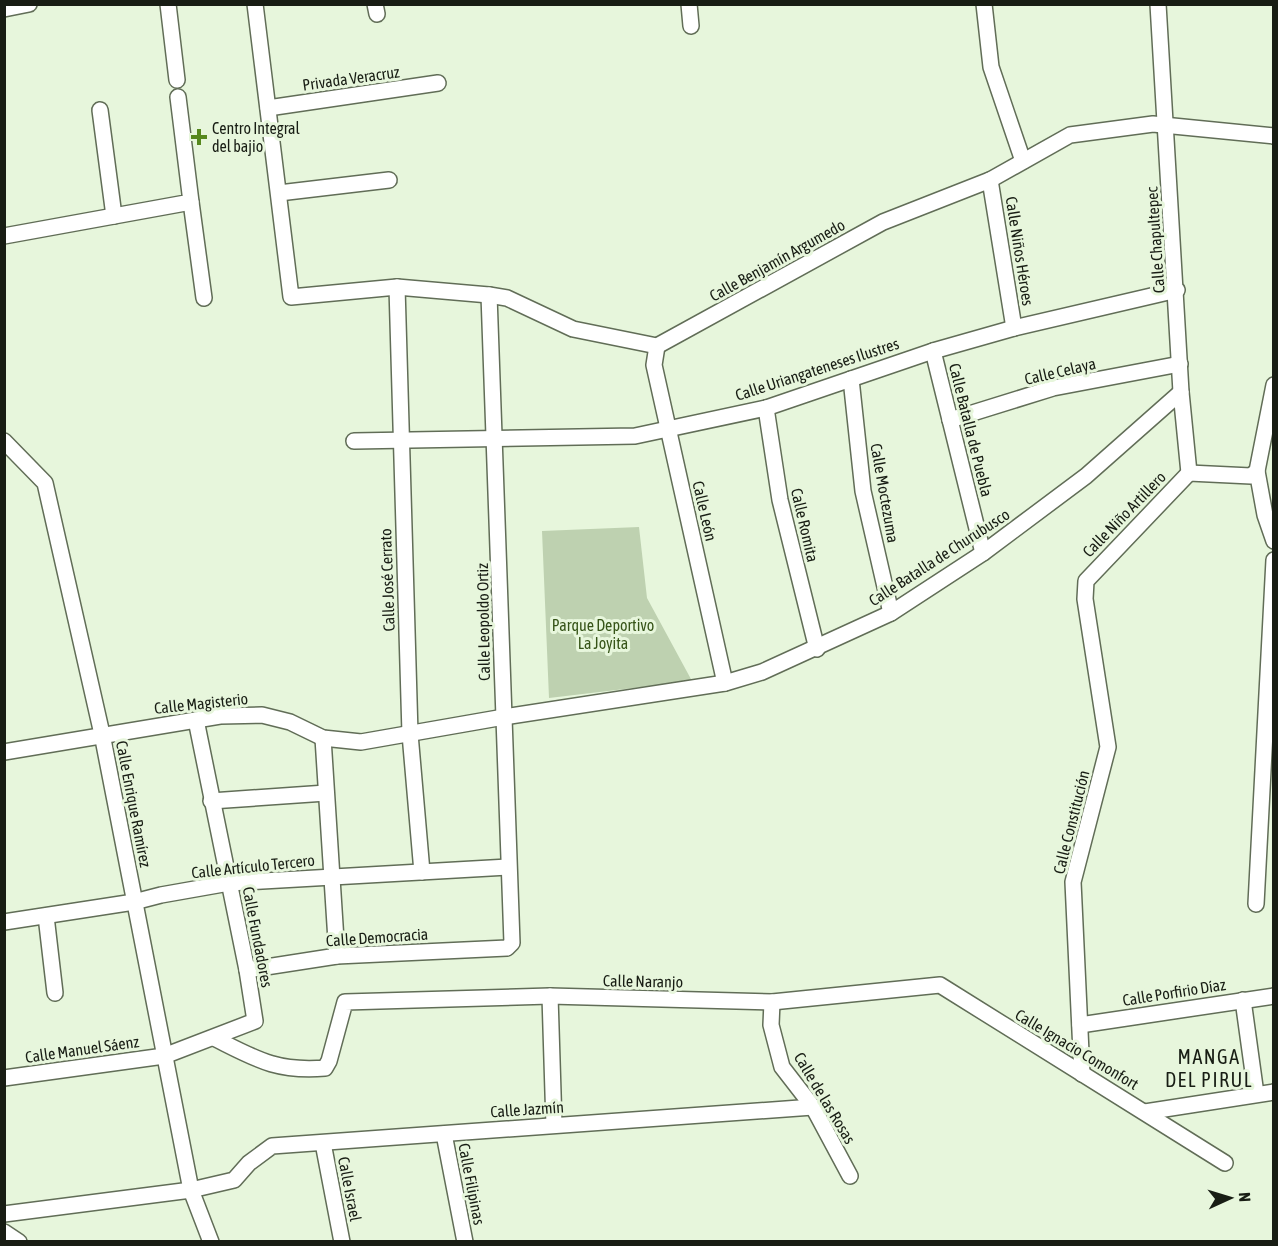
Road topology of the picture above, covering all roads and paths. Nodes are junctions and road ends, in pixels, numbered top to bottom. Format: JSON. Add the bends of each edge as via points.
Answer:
{"nodes":[{"id":1,"x":29,"y":4,"type":"edge"},
{"id":2,"x":168,"y":4,"type":"edge"},
{"id":3,"x":255,"y":4,"type":"edge"},
{"id":4,"x":689,"y":4,"type":"edge"},
{"id":5,"x":984,"y":4,"type":"edge"},
{"id":6,"x":1158,"y":4,"type":"edge"},
{"id":7,"x":4,"y":9,"type":"edge"},
{"id":8,"x":691,"y":26,"type":"dead end"},
{"id":9,"x":177,"y":80,"type":"dead end"},
{"id":10,"x":438,"y":83,"type":"dead end"},
{"id":11,"x":177,"y":97,"type":"dead end"},
{"id":12,"x":268,"y":108,"type":"junction"},
{"id":13,"x":100,"y":110,"type":"dead end"},
{"id":14,"x":1165,"y":124,"type":"junction"},
{"id":15,"x":1274,"y":136,"type":"edge"},
{"id":16,"x":1023,"y":161,"type":"junction"},
{"id":17,"x":389,"y":180,"type":"dead end"},
{"id":18,"x":990,"y":180,"type":"junction"},
{"id":19,"x":279,"y":193,"type":"junction"},
{"id":20,"x":191,"y":202,"type":"junction"},
{"id":21,"x":114,"y":216,"type":"junction"},
{"id":22,"x":4,"y":236,"type":"edge"},
{"id":23,"x":396,"y":287,"type":"junction"},
{"id":24,"x":1177,"y":290,"type":"junction"},
{"id":25,"x":489,"y":295,"type":"junction"},
{"id":26,"x":204,"y":298,"type":"dead end"},
{"id":27,"x":1014,"y":328,"type":"junction"},
{"id":28,"x":657,"y":346,"type":"junction"},
{"id":29,"x":933,"y":351,"type":"junction"},
{"id":30,"x":1180,"y":364,"type":"junction"},
{"id":31,"x":850,"y":379,"type":"junction"},
{"id":32,"x":1273,"y":389,"type":"edge"},
{"id":33,"x":1181,"y":392,"type":"junction"},
{"id":34,"x":766,"y":408,"type":"junction"},
{"id":35,"x":950,"y":420,"type":"junction"},
{"id":36,"x":668,"y":430,"type":"junction"},
{"id":37,"x":496,"y":438,"type":"junction"},
{"id":38,"x":401,"y":440,"type":"junction"},
{"id":39,"x":4,"y":441,"type":"edge"},
{"id":40,"x":354,"y":441,"type":"dead end"},
{"id":41,"x":1257,"y":471,"type":"junction"},
{"id":42,"x":1189,"y":473,"type":"junction"},
{"id":43,"x":1274,"y":541,"type":"edge"},
{"id":44,"x":983,"y":553,"type":"junction"},
{"id":45,"x":1274,"y":560,"type":"edge"},
{"id":46,"x":1086,"y":580,"type":"joint"},
{"id":47,"x":891,"y":613,"type":"junction"},
{"id":48,"x":817,"y":649,"type":"junction"},
{"id":49,"x":725,"y":683,"type":"junction"},
{"id":50,"x":504,"y":717,"type":"junction"},
{"id":51,"x":196,"y":720,"type":"junction"},
{"id":52,"x":102,"y":734,"type":"junction"},
{"id":53,"x":410,"y":734,"type":"junction"},
{"id":54,"x":323,"y":738,"type":"junction"},
{"id":55,"x":4,"y":752,"type":"edge"},
{"id":56,"x":326,"y":793,"type":"junction"},
{"id":57,"x":211,"y":801,"type":"junction"},
{"id":58,"x":508,"y":867,"type":"junction"},
{"id":59,"x":422,"y":872,"type":"junction"},
{"id":60,"x":331,"y":876,"type":"junction"},
{"id":61,"x":229,"y":883,"type":"junction"},
{"id":62,"x":134,"y":902,"type":"junction"},
{"id":63,"x":1256,"y":904,"type":"dead end"},
{"id":64,"x":45,"y":916,"type":"junction"},
{"id":65,"x":4,"y":922,"type":"edge"},
{"id":66,"x":510,"y":946,"type":"joint"},
{"id":67,"x":337,"y":957,"type":"junction"},
{"id":68,"x":248,"y":970,"type":"junction"},
{"id":69,"x":940,"y":985,"type":"joint"},
{"id":70,"x":55,"y":993,"type":"dead end"},
{"id":71,"x":550,"y":996,"type":"junction"},
{"id":72,"x":1274,"y":996,"type":"edge"},
{"id":73,"x":1243,"y":1000,"type":"junction"},
{"id":74,"x":772,"y":1002,"type":"junction"},
{"id":75,"x":1080,"y":1025,"type":"junction"},
{"id":76,"x":214,"y":1038,"type":"junction"},
{"id":77,"x":164,"y":1056,"type":"junction"},
{"id":78,"x":1082,"y":1074,"type":"junction"},
{"id":79,"x":4,"y":1078,"type":"edge"},
{"id":80,"x":1274,"y":1092,"type":"edge"},
{"id":81,"x":1256,"y":1094,"type":"junction"},
{"id":82,"x":813,"y":1107,"type":"junction"},
{"id":83,"x":1145,"y":1112,"type":"junction"},
{"id":84,"x":554,"y":1125,"type":"junction"},
{"id":85,"x":444,"y":1134,"type":"junction"},
{"id":86,"x":322,"y":1143,"type":"junction"},
{"id":87,"x":1225,"y":1163,"type":"dead end"},
{"id":88,"x":850,"y":1176,"type":"dead end"},
{"id":89,"x":191,"y":1190,"type":"junction"},
{"id":90,"x":4,"y":1214,"type":"edge"},
{"id":91,"x":4,"y":1232,"type":"edge"},
{"id":92,"x":19,"y":1242,"type":"edge"},
{"id":93,"x":211,"y":1242,"type":"edge"},
{"id":94,"x":342,"y":1242,"type":"edge"},
{"id":95,"x":465,"y":1242,"type":"edge"}],
"edges":[{"from":1,"to":7,"type":"street"},
{"from":2,"to":9,"type":"street"},
{"from":3,"to":12,"type":"street"},
{"from":4,"to":8,"type":"street"},
{"from":5,"to":16,"type":"street","via":[[991,67]]},
{"from":6,"to":14,"type":"street","name":"Calle Chapultepec"},
{"from":10,"to":12,"type":"street","name":"Privada Veracruz"},
{"from":11,"to":20,"type":"street"},
{"from":12,"to":19,"type":"street"},
{"from":13,"to":21,"type":"street"},
{"from":14,"to":15,"type":"street","name":"Calle Benjamín Argumedo"},
{"from":14,"to":16,"type":"street","name":"Calle Benjamín Argumedo","via":[[1070,135]]},
{"from":14,"to":24,"type":"street","name":"Calle Chapultepec"},
{"from":16,"to":18,"type":"street","name":"Calle Benjamín Argumedo"},
{"from":17,"to":19,"type":"street"},
{"from":18,"to":27,"type":"street","name":"Calle Niños Héroes"},
{"from":18,"to":28,"type":"street","name":"Calle Benjamín Argumedo","via":[[883,222]]},
{"from":19,"to":23,"type":"street","via":[[291,297]]},
{"from":20,"to":21,"type":"street"},
{"from":20,"to":26,"type":"street"},
{"from":21,"to":22,"type":"street"},
{"from":23,"to":25,"type":"street"},
{"from":23,"to":38,"type":"street","name":"Calle José Cerrato"},
{"from":24,"to":27,"type":"street","name":"Calle Uriangateneses Ilustres"},
{"from":24,"to":30,"type":"street","name":"Calle Chapultepec"},
{"from":25,"to":28,"type":"street","via":[[507,298],[573,329]]},
{"from":25,"to":37,"type":"street","name":"Calle Leopoldo Ortiz"},
{"from":27,"to":29,"type":"street","name":"Calle Uriangateneses Ilustres"},
{"from":28,"to":36,"type":"street","name":"Calle León","via":[[654,365]]},
{"from":29,"to":31,"type":"street","name":"Calle Uriangateneses Ilustres"},
{"from":29,"to":35,"type":"street","name":"Calle Batalla de Puebla"},
{"from":30,"to":33,"type":"street","name":"Calle Chapultepec"},
{"from":30,"to":35,"type":"street","name":"Calle Celaya","via":[[1053,388]]},
{"from":31,"to":34,"type":"street","name":"Calle Uriangateneses Ilustres"},
{"from":31,"to":47,"type":"street","name":"Calle Moctezuma","via":[[863,491]]},
{"from":32,"to":41,"type":"street"},
{"from":33,"to":42,"type":"street","name":"Calle Chapultepec"},
{"from":33,"to":44,"type":"street","name":"Calle Batalla de Churubusco","via":[[1086,476]]},
{"from":34,"to":36,"type":"street","name":"Calle Uriangateneses Ilustres"},
{"from":34,"to":48,"type":"street","name":"Calle Romita","via":[[780,500]]},
{"from":35,"to":44,"type":"street","name":"Calle Batalla de Puebla"},
{"from":36,"to":37,"type":"street","name":"Calle Uriangateneses Ilustres","via":[[635,436]]},
{"from":36,"to":49,"type":"street","name":"Calle León"},
{"from":37,"to":38,"type":"street","name":"Calle Uriangateneses Ilustres"},
{"from":37,"to":50,"type":"street","name":"Calle Leopoldo Ortiz"},
{"from":38,"to":40,"type":"street","name":"Calle Uriangateneses Ilustres"},
{"from":38,"to":53,"type":"street","name":"Calle José Cerrato"},
{"from":39,"to":52,"type":"street","name":"Calle Enrique Ramírez","via":[[45,483]]},
{"from":41,"to":42,"type":"street","via":[[1251,476]]},
{"from":41,"to":43,"type":"street"},
{"from":42,"to":46,"type":"street","name":"Calle Niño Artillero"},
{"from":44,"to":47,"type":"street","name":"Calle Batalla de Churubusco"},
{"from":45,"to":63,"type":"street"},
{"from":46,"to":75,"type":"street","name":"Calle Constitución","via":[[1085,599],[1108,747],[1073,882]]},
{"from":47,"to":48,"type":"street","name":"Calle Batalla de Churubusco"},
{"from":48,"to":49,"type":"street","name":"Calle Batalla de Churubusco"},
{"from":49,"to":50,"type":"street","name":"Calle Batalla de Churubusco"},
{"from":50,"to":53,"type":"street","name":"Calle Magisterio"},
{"from":50,"to":58,"type":"street","name":"Calle Leopoldo Ortiz"},
{"from":51,"to":52,"type":"street","name":"Calle Magisterio"},
{"from":51,"to":54,"type":"street","name":"Calle Magisterio","via":[[262,715],[290,722]]},
{"from":51,"to":57,"type":"street","name":"Calle Fundadores"},
{"from":52,"to":55,"type":"street","name":"Calle Magisterio"},
{"from":52,"to":62,"type":"street","name":"Calle Enrique Ramírez"},
{"from":53,"to":54,"type":"street","name":"Calle Magisterio","via":[[361,742]]},
{"from":53,"to":59,"type":"street","name":"Calle José Cerrato"},
{"from":54,"to":56,"type":"street"},
{"from":56,"to":57,"type":"street"},
{"from":56,"to":60,"type":"street"},
{"from":57,"to":61,"type":"street","name":"Calle Fundadores"},
{"from":58,"to":59,"type":"street","name":"Calle Artículo Tercero"},
{"from":58,"to":66,"type":"street","name":"Calle Leopoldo Ortiz"},
{"from":59,"to":60,"type":"street","name":"Calle Artículo Tercero"},
{"from":60,"to":61,"type":"street","name":"Calle Artículo Tercero"},
{"from":60,"to":67,"type":"street"},
{"from":61,"to":62,"type":"street","name":"Calle Artículo Tercero"},
{"from":61,"to":68,"type":"street","name":"Calle Fundadores"},
{"from":62,"to":64,"type":"street","name":"Calle Artículo Tercero"},
{"from":62,"to":77,"type":"street","name":"Calle Enrique Ramírez"},
{"from":64,"to":65,"type":"street","name":"Calle Artículo Tercero"},
{"from":64,"to":70,"type":"street"},
{"from":66,"to":67,"type":"street","name":"Calle Democracia"},
{"from":67,"to":68,"type":"street","name":"Calle Democracia"},
{"from":68,"to":76,"type":"street","name":"Calle Fundadores","via":[[255,1020]]},
{"from":69,"to":74,"type":"street","name":"Calle Naranjo"},
{"from":69,"to":78,"type":"street","name":"Calle Ignacio Comonfort"},
{"from":71,"to":74,"type":"street","name":"Calle Naranjo"},
{"from":71,"to":76,"type":"street","name":"Calle Naranjo","via":[[345,1002],[325,1068],[271,1066]]},
{"from":71,"to":84,"type":"street"},
{"from":72,"to":73,"type":"street","name":"Calle Porfirio Díaz"},
{"from":73,"to":75,"type":"street","name":"Calle Porfirio Díaz"},
{"from":73,"to":81,"type":"street"},
{"from":74,"to":82,"type":"street","name":"Calle de las Rosas","via":[[771,1025],[782,1068]]},
{"from":75,"to":78,"type":"street","name":"Calle Constitución"},
{"from":76,"to":77,"type":"street"},
{"from":77,"to":79,"type":"street","name":"Calle Manuel Sáenz"},
{"from":77,"to":89,"type":"street","name":"Calle Enrique Ramírez"},
{"from":78,"to":83,"type":"street","name":"Calle Ignacio Comonfort"},
{"from":80,"to":81,"type":"street"},
{"from":81,"to":83,"type":"street"},
{"from":82,"to":84,"type":"street","name":"Calle Jazmín"},
{"from":82,"to":88,"type":"street","name":"Calle de las Rosas"},
{"from":83,"to":87,"type":"street","name":"Calle Ignacio Comonfort"},
{"from":84,"to":85,"type":"street","name":"Calle Jazmín"},
{"from":85,"to":86,"type":"street","name":"Calle Jazmín"},
{"from":85,"to":95,"type":"street","name":"Calle Filipinas"},
{"from":86,"to":89,"type":"street","name":"Calle Jazmín","via":[[272,1146],[249,1162],[234,1180]]},
{"from":86,"to":94,"type":"street","name":"Calle Israel"},
{"from":89,"to":90,"type":"street"},
{"from":89,"to":93,"type":"street","name":"Calle Enrique Ramírez"},
{"from":91,"to":92,"type":"street"}]}
